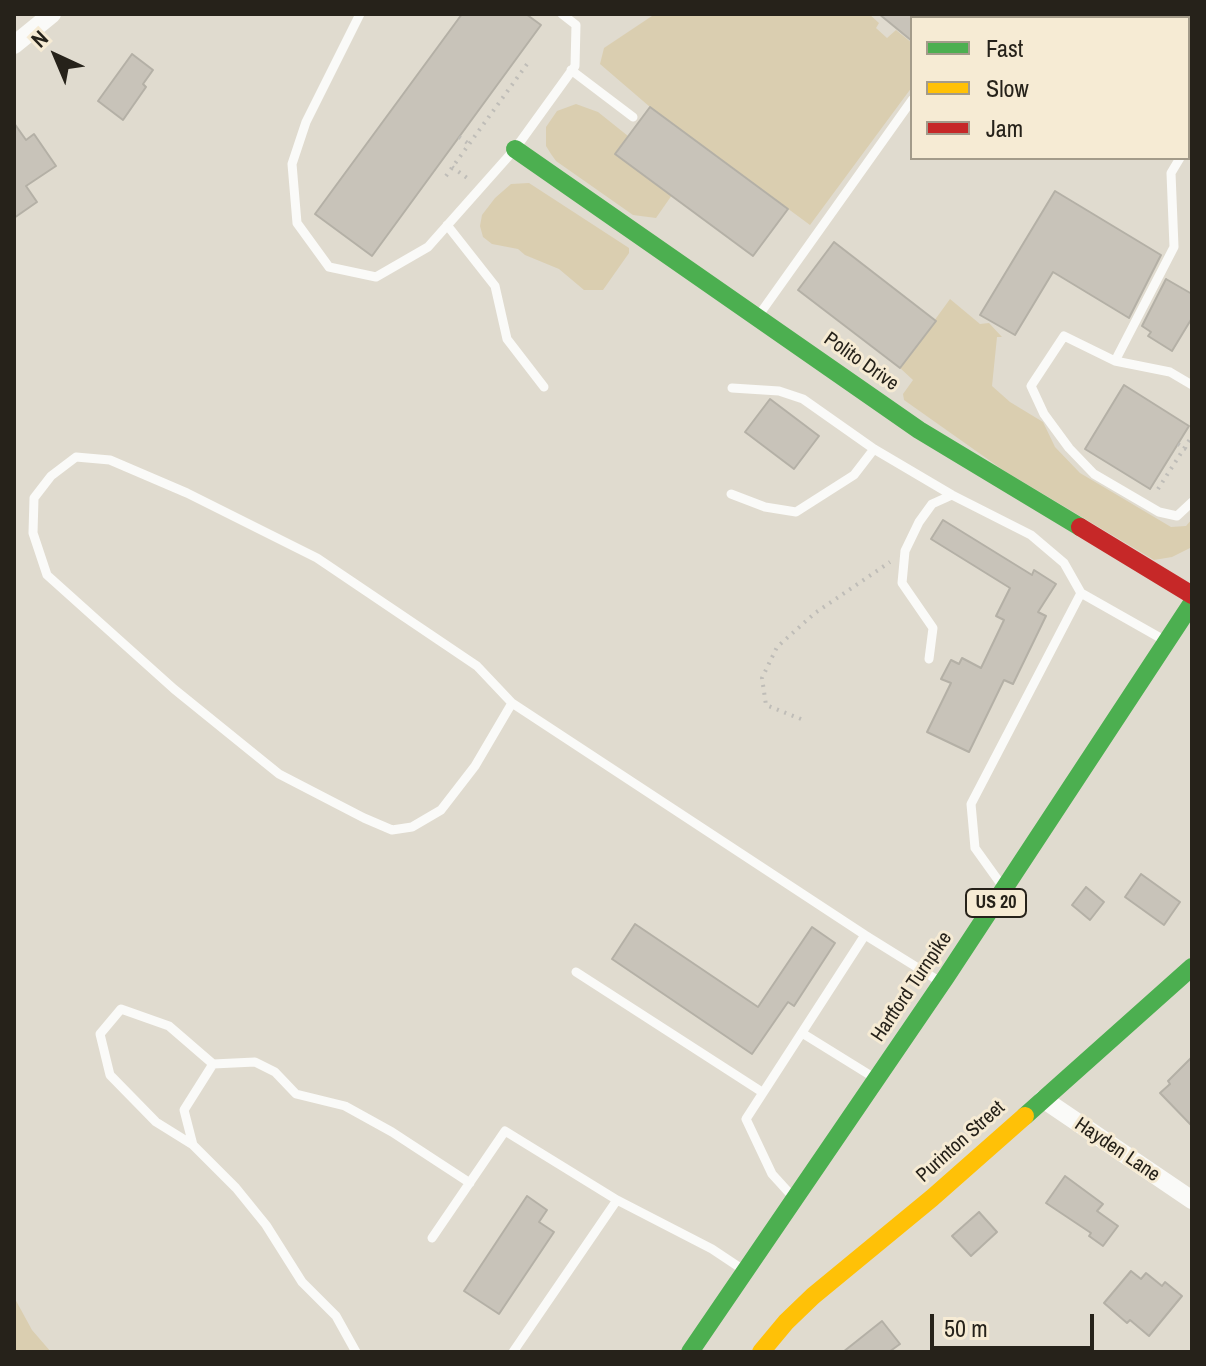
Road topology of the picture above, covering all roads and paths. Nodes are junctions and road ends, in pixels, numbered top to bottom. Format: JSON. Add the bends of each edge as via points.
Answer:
{"nodes":[{"id":1,"x":52,"y":14,"type":"edge"},
{"id":2,"x":360,"y":14,"type":"edge"},
{"id":3,"x":562,"y":14,"type":"edge"},
{"id":4,"x":14,"y":45,"type":"edge"},
{"id":5,"x":530,"y":60,"type":"dead end"},
{"id":6,"x":571,"y":70,"type":"junction"},
{"id":7,"x":910,"y":103,"type":"edge"},
{"id":8,"x":633,"y":117,"type":"dead end"},
{"id":9,"x":459,"y":137,"type":"dead end"},
{"id":10,"x":469,"y":144,"type":"junction"},
{"id":11,"x":515,"y":149,"type":"junction"},
{"id":12,"x":1179,"y":160,"type":"edge"},
{"id":13,"x":446,"y":176,"type":"dead end"},
{"id":14,"x":447,"y":225,"type":"junction"},
{"id":15,"x":757,"y":317,"type":"junction"},
{"id":16,"x":1115,"y":361,"type":"junction"},
{"id":17,"x":1192,"y":385,"type":"edge"},
{"id":18,"x":544,"y":387,"type":"dead end"},
{"id":19,"x":732,"y":388,"type":"dead end"},
{"id":20,"x":1192,"y":436,"type":"edge"},
{"id":21,"x":1178,"y":444,"type":"dead end"},
{"id":22,"x":1185,"y":448,"type":"junction"},
{"id":23,"x":874,"y":449,"type":"junction"},
{"id":24,"x":1192,"y":453,"type":"edge"},
{"id":25,"x":1158,"y":489,"type":"dead end"},
{"id":26,"x":731,"y":494,"type":"dead end"},
{"id":27,"x":952,"y":495,"type":"junction"},
{"id":28,"x":1192,"y":502,"type":"edge"},
{"id":29,"x":905,"y":551,"type":"junction"},
{"id":30,"x":1081,"y":593,"type":"junction"},
{"id":31,"x":1192,"y":595,"type":"edge"},
{"id":32,"x":1192,"y":603,"type":"edge"},
{"id":33,"x":1167,"y":642,"type":"junction"},
{"id":34,"x":929,"y":659,"type":"dead end"},
{"id":35,"x":512,"y":703,"type":"junction"},
{"id":36,"x":801,"y":719,"type":"dead end"},
{"id":37,"x":1005,"y":890,"type":"junction"},
{"id":38,"x":865,"y":935,"type":"junction"},
{"id":39,"x":1192,"y":967,"type":"edge"},
{"id":40,"x":576,"y":972,"type":"dead end"},
{"id":41,"x":942,"y":983,"type":"junction"},
{"id":42,"x":802,"y":1033,"type":"junction"},
{"id":43,"x":213,"y":1064,"type":"junction"},
{"id":44,"x":876,"y":1079,"type":"junction"},
{"id":45,"x":762,"y":1092,"type":"junction"},
{"id":46,"x":1043,"y":1099,"type":"junction"},
{"id":47,"x":193,"y":1145,"type":"junction"},
{"id":48,"x":470,"y":1183,"type":"junction"},
{"id":49,"x":795,"y":1198,"type":"junction"},
{"id":50,"x":617,"y":1200,"type":"junction"},
{"id":51,"x":1192,"y":1200,"type":"edge"},
{"id":52,"x":432,"y":1238,"type":"dead end"},
{"id":53,"x":745,"y":1271,"type":"junction"},
{"id":54,"x":356,"y":1352,"type":"edge"},
{"id":55,"x":513,"y":1352,"type":"edge"},
{"id":56,"x":690,"y":1352,"type":"edge"},
{"id":57,"x":761,"y":1352,"type":"edge"}],
"edges":[{"from":1,"to":4,"type":"street"},
{"from":2,"to":14,"type":"lane","via":[[306,122],[292,164],[297,223],[329,267],[376,277],[428,247]]},
{"from":3,"to":6,"type":"lane","via":[[576,25]]},
{"from":5,"to":10,"type":"path"},
{"from":6,"to":8,"type":"lane"},
{"from":6,"to":11,"type":"lane"},
{"from":7,"to":15,"type":"lane"},
{"from":9,"to":10,"type":"path"},
{"from":10,"to":13,"type":"path"},
{"from":11,"to":14,"type":"lane"},
{"from":11,"to":15,"type":"street","name":"Polito Drive"},
{"from":12,"to":16,"type":"lane","via":[[1171,173],[1174,247]]},
{"from":14,"to":18,"type":"lane","via":[[495,286],[507,339]]},
{"from":15,"to":31,"type":"street","name":"Polito Drive","via":[[919,430]]},
{"from":16,"to":17,"type":"lane","via":[[1170,372]]},
{"from":16,"to":28,"type":"lane","via":[[1064,336],[1031,386],[1044,414],[1094,474],[1159,512],[1177,516]]},
{"from":19,"to":23,"type":"lane","via":[[779,391],[803,399]]},
{"from":20,"to":22,"type":"path"},
{"from":21,"to":22,"type":"path"},
{"from":22,"to":24,"type":"path"},
{"from":22,"to":25,"type":"path"},
{"from":23,"to":26,"type":"lane","via":[[854,475],[796,512]]},
{"from":23,"to":27,"type":"lane"},
{"from":27,"to":29,"type":"lane","via":[[932,504]]},
{"from":27,"to":30,"type":"lane","via":[[1031,535],[1064,563]]},
{"from":29,"to":34,"type":"lane","via":[[902,583],[933,628]]},
{"from":29,"to":36,"type":"path","via":[[815,613],[777,647],[762,678],[766,705]]},
{"from":30,"to":33,"type":"lane"},
{"from":30,"to":37,"type":"lane","via":[[971,804],[975,848]]},
{"from":32,"to":33,"type":"street","name":"Hartford Turnpike","number":"US 20"},
{"from":33,"to":37,"type":"street","name":"Hartford Turnpike","number":"US 20"},
{"from":35,"to":35,"type":"lane","via":[[477,666],[317,558],[187,493],[110,460],[76,457],[34,498],[33,533],[47,575],[279,774],[364,818],[392,830],[412,827],[441,810],[475,766]]},
{"from":35,"to":38,"type":"lane"},
{"from":37,"to":41,"type":"street","name":"Hartford Turnpike","number":"US 20"},
{"from":38,"to":41,"type":"lane"},
{"from":38,"to":42,"type":"lane"},
{"from":39,"to":46,"type":"street","name":"Purinton Street"},
{"from":40,"to":45,"type":"lane"},
{"from":41,"to":44,"type":"street","name":"Hartford Turnpike","number":"US 20"},
{"from":42,"to":44,"type":"lane"},
{"from":42,"to":45,"type":"lane"},
{"from":43,"to":47,"type":"lane","via":[[184,1110]]},
{"from":43,"to":47,"type":"lane","via":[[169,1026],[121,1009],[100,1034],[110,1075],[156,1122]]},
{"from":43,"to":48,"type":"lane","via":[[255,1062],[275,1072],[296,1094],[345,1106]]},
{"from":44,"to":49,"type":"street","name":"Hartford Turnpike","number":"US 20"},
{"from":45,"to":49,"type":"lane","via":[[746,1119],[772,1174]]},
{"from":46,"to":51,"type":"street","name":"Hayden Lane"},
{"from":46,"to":57,"type":"street","name":"Purinton Street","via":[[813,1296]]},
{"from":47,"to":54,"type":"lane","via":[[266,1225],[302,1282],[336,1316]]},
{"from":48,"to":50,"type":"lane","via":[[505,1131]]},
{"from":48,"to":52,"type":"lane"},
{"from":49,"to":53,"type":"street","name":"Hartford Turnpike","number":"US 20"},
{"from":50,"to":53,"type":"lane"},
{"from":50,"to":55,"type":"lane"},
{"from":53,"to":56,"type":"street","name":"Hartford Turnpike","number":"US 20"}]}
